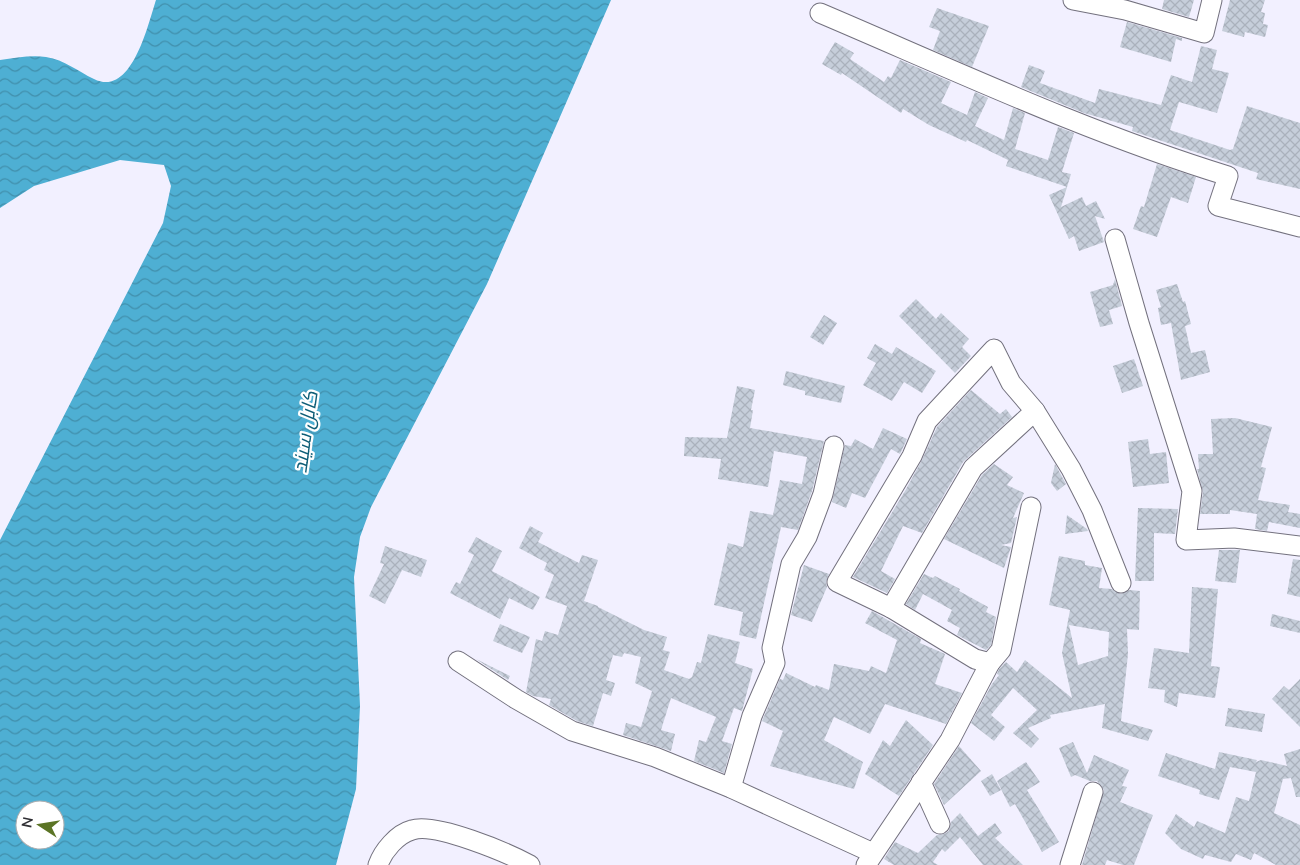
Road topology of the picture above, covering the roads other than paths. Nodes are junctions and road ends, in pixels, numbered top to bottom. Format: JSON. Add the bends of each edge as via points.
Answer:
{"nodes":[{"id":1,"x":1073,"y":0,"type":"edge"},
{"id":2,"x":1212,"y":0,"type":"edge"},
{"id":3,"x":820,"y":12,"type":"dead end"},
{"id":4,"x":1300,"y":227,"type":"edge"},
{"id":5,"x":1115,"y":239,"type":"dead end"},
{"id":6,"x":1036,"y":411,"type":"junction"},
{"id":7,"x":834,"y":446,"type":"dead end"},
{"id":8,"x":1031,"y":507,"type":"dead end"},
{"id":9,"x":1300,"y":546,"type":"edge"},
{"id":10,"x":1120,"y":583,"type":"dead end"},
{"id":11,"x":892,"y":608,"type":"junction"},
{"id":12,"x":458,"y":661,"type":"dead end"},
{"id":13,"x":990,"y":663,"type":"junction"},
{"id":14,"x":921,"y":782,"type":"junction"},
{"id":15,"x":731,"y":788,"type":"junction"},
{"id":16,"x":1093,"y":792,"type":"dead end"},
{"id":17,"x":940,"y":824,"type":"dead end"},
{"id":18,"x":870,"y":859,"type":"edge"},
{"id":19,"x":378,"y":865,"type":"edge"},
{"id":20,"x":530,"y":865,"type":"edge"},
{"id":21,"x":1070,"y":865,"type":"edge"}],
"edges":[{"from":1,"to":2,"type":"street","via":[[1125,10],[1204,33]]},
{"from":3,"to":4,"type":"street","via":[[1056,114],[1179,161],[1228,176],[1218,206]]},
{"from":5,"to":9,"type":"street","via":[[1192,492],[1186,540],[1234,538]]},
{"from":6,"to":10,"type":"street","via":[[1092,510]]},
{"from":6,"to":11,"type":"street","via":[[973,468]]},
{"from":6,"to":11,"type":"street","via":[[1011,383],[994,349],[926,421],[912,456],[837,582]]},
{"from":7,"to":15,"type":"street","via":[[823,494],[791,564],[772,648],[775,663],[752,716]]},
{"from":8,"to":13,"type":"street","via":[[1001,650]]},
{"from":11,"to":13,"type":"street","via":[[975,659]]},
{"from":12,"to":15,"type":"street","via":[[516,700],[572,731],[654,757]]},
{"from":13,"to":14,"type":"street","via":[[950,740]]},
{"from":14,"to":17,"type":"street"},
{"from":14,"to":18,"type":"street"},
{"from":15,"to":18,"type":"street"},
{"from":16,"to":21,"type":"street"},
{"from":19,"to":20,"type":"street","via":[[396,839],[413,829],[450,833]]}]}
